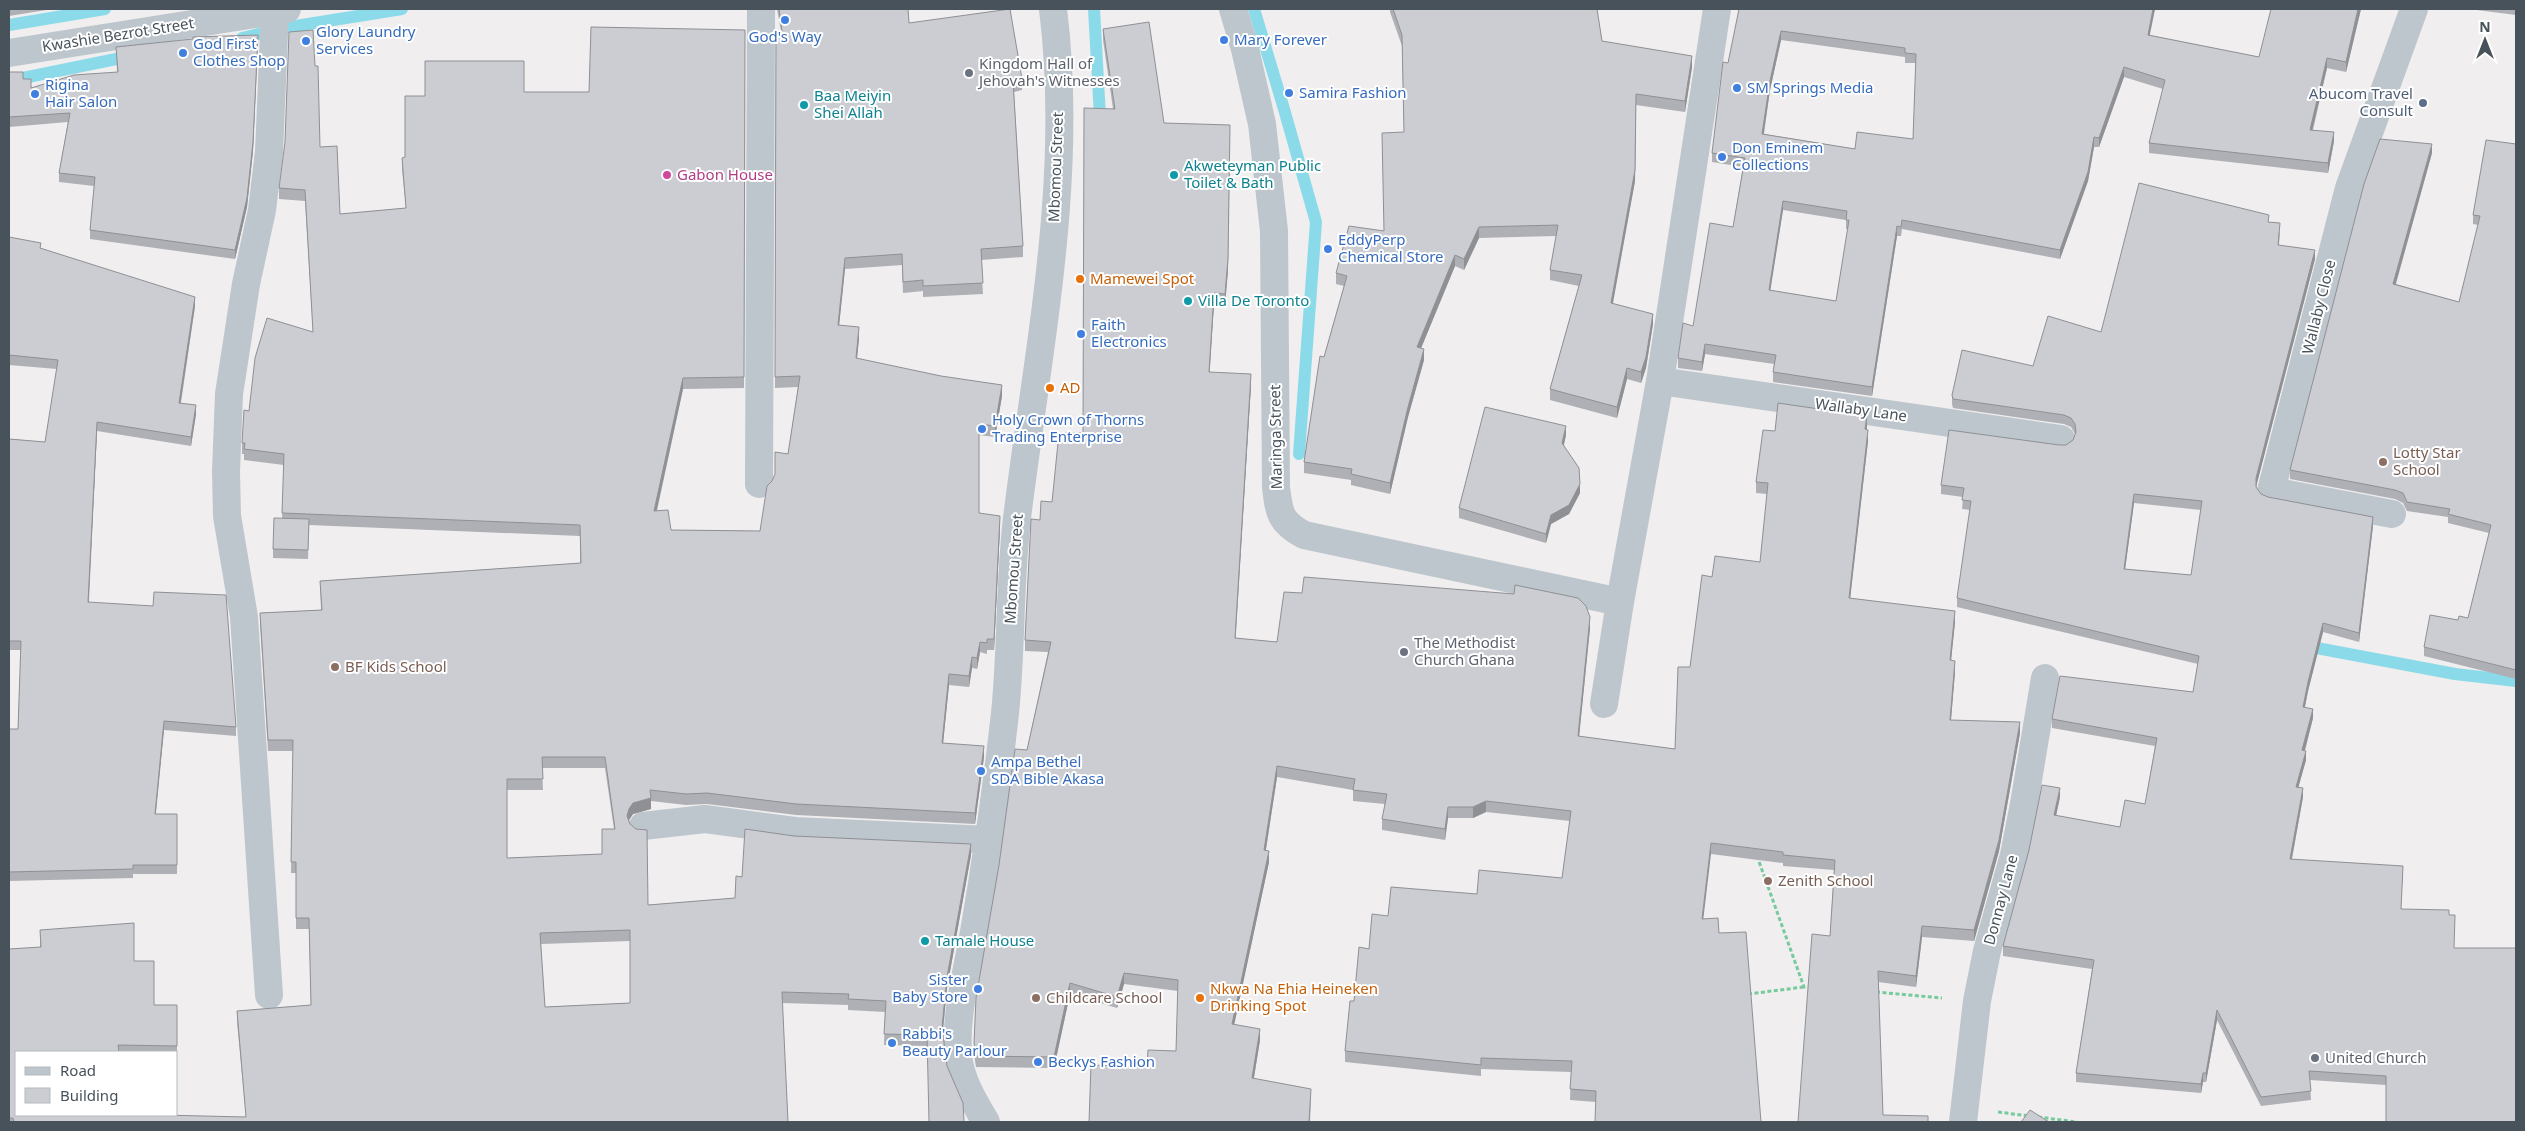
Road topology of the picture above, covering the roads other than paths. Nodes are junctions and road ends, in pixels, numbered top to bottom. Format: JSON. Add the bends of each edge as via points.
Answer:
{"nodes":[{"id":1,"x":761,"y":9,"type":"edge"},
{"id":2,"x":1053,"y":9,"type":"edge"},
{"id":3,"x":1233,"y":9,"type":"edge"},
{"id":4,"x":1717,"y":9,"type":"edge"},
{"id":5,"x":2414,"y":9,"type":"edge"},
{"id":6,"x":281,"y":10,"type":"edge"},
{"id":7,"x":9,"y":53,"type":"edge"},
{"id":8,"x":1660,"y":382,"type":"junction"},
{"id":9,"x":2062,"y":440,"type":"dead end"},
{"id":10,"x":759,"y":484,"type":"dead end"},
{"id":11,"x":2392,"y":514,"type":"dead end"},
{"id":12,"x":1620,"y":602,"type":"junction"},
{"id":13,"x":2045,"y":678,"type":"dead end"},
{"id":14,"x":1604,"y":704,"type":"dead end"},
{"id":15,"x":643,"y":826,"type":"dead end"},
{"id":16,"x":990,"y":840,"type":"junction"},
{"id":17,"x":268,"y":995,"type":"dead end"},
{"id":18,"x":1964,"y":1115,"type":"edge"},
{"id":19,"x":986,"y":1122,"type":"edge"}],
"edges":[{"from":1,"to":10,"type":"street"},
{"from":2,"to":16,"type":"street","name":"Mbomou Street","via":[[1057,38],[1058,112],[1052,272],[1017,514],[1005,712]]},
{"from":3,"to":12,"type":"street","name":"Maringa Street","via":[[1262,124],[1274,231],[1278,512],[1288,527],[1304,535]]},
{"from":4,"to":8,"type":"street"},
{"from":5,"to":11,"type":"street","name":"Wallaby Close","via":[[2349,188],[2271,491]]},
{"from":6,"to":7,"type":"street","name":"Kwashie Bezrot Street"},
{"from":6,"to":17,"type":"street","via":[[262,210],[246,284],[229,394],[226,471],[227,516],[244,617]]},
{"from":8,"to":9,"type":"street","name":"Wallaby Lane"},
{"from":8,"to":12,"type":"street"},
{"from":12,"to":14,"type":"street"},
{"from":13,"to":18,"type":"street","name":"Donnay Lane","via":[[2014,854],[1987,951],[1977,1001]]},
{"from":15,"to":16,"type":"street","via":[[705,820],[795,831]]},
{"from":16,"to":19,"type":"street","name":"Mbomou Street","via":[[959,1022],[958,1055],[964,1087]]}]}
